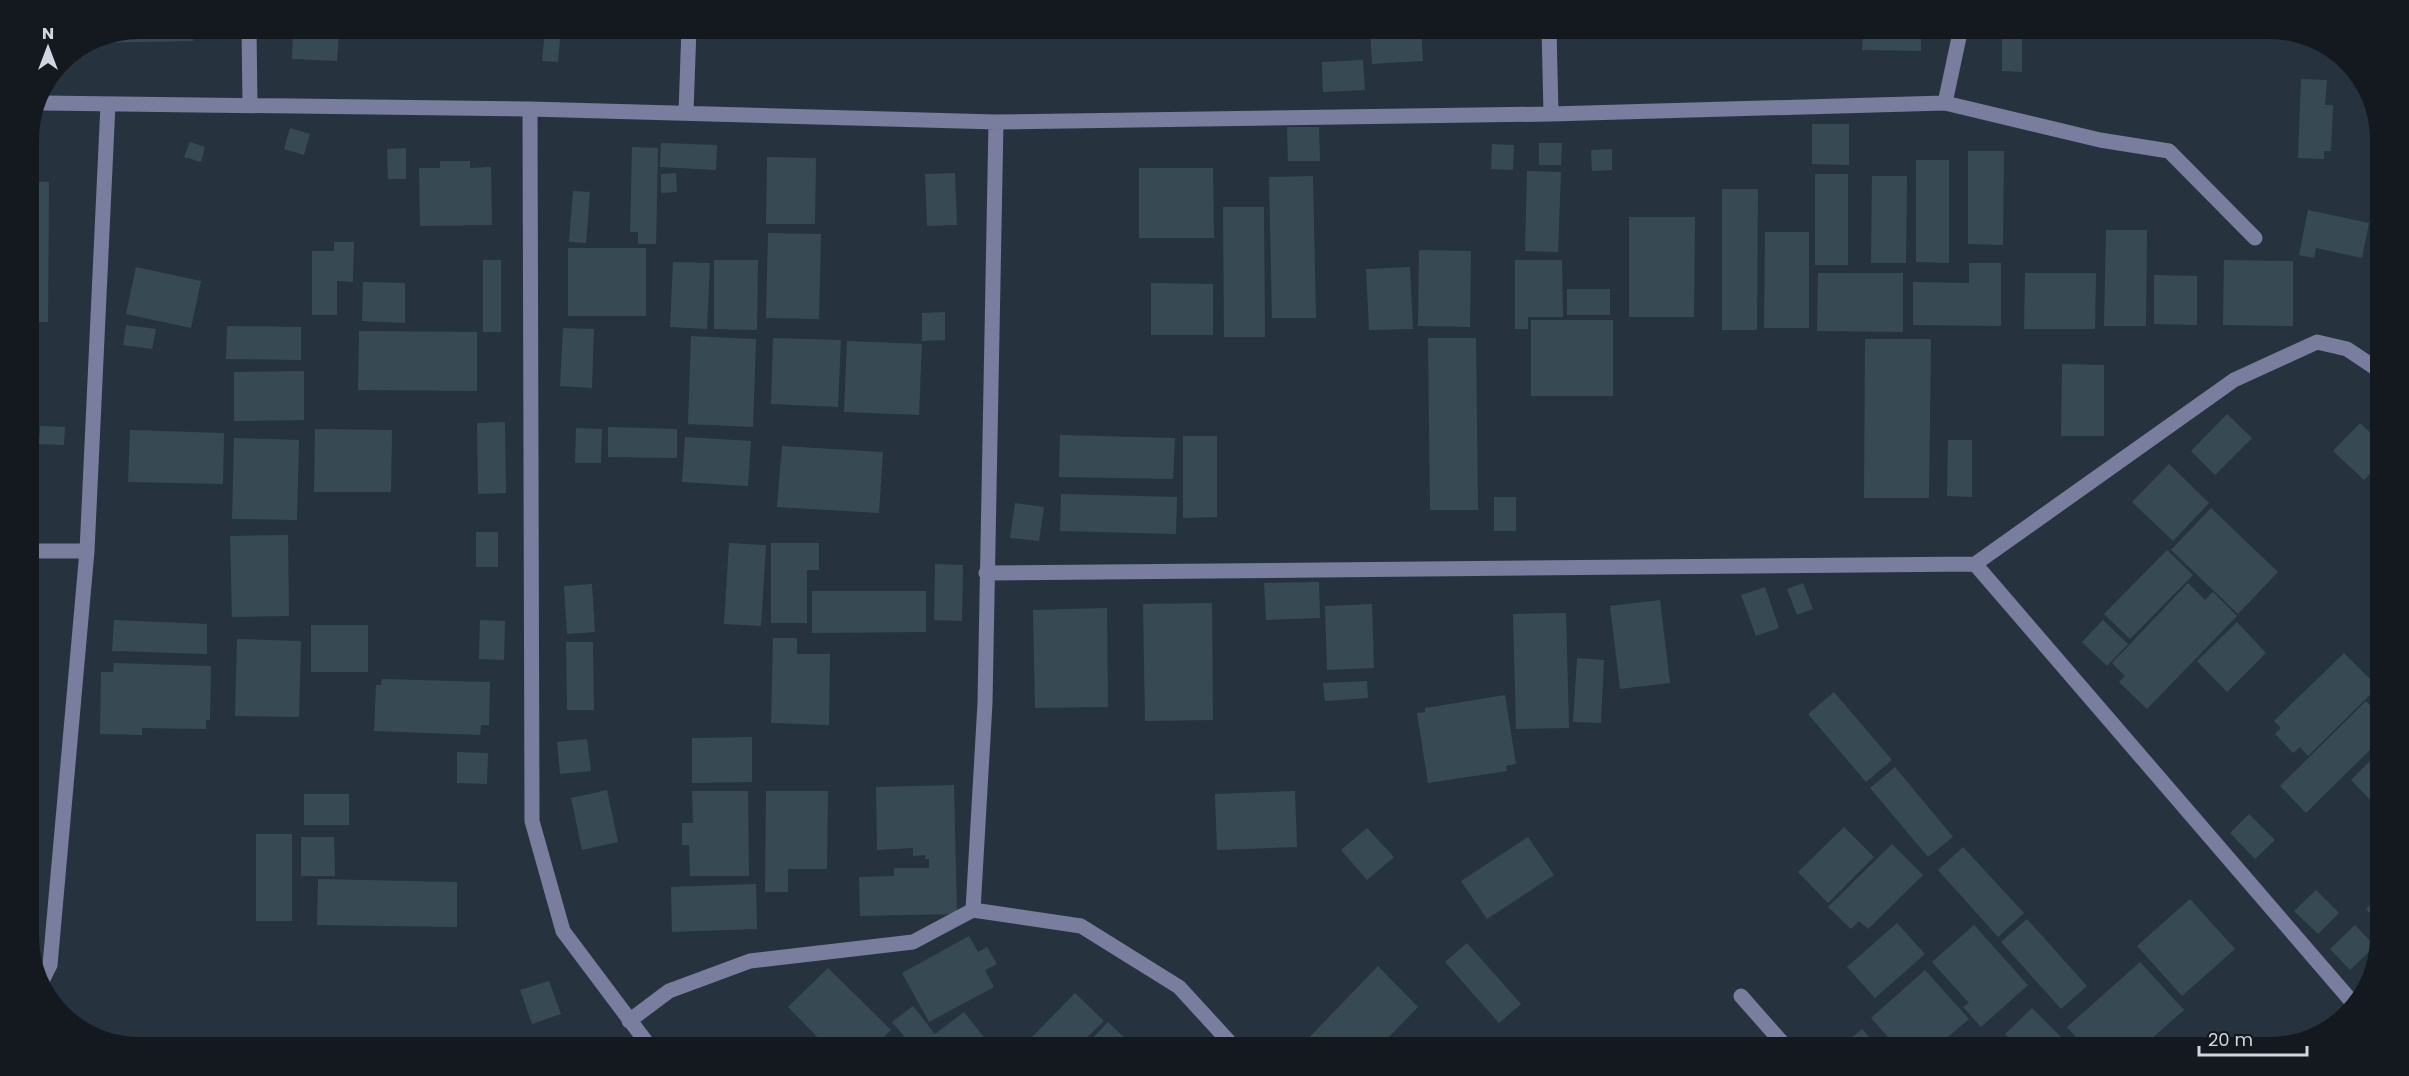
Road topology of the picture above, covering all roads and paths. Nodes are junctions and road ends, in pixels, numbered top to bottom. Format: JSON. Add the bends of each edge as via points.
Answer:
{"nodes":[{"id":1,"x":249,"y":39,"type":"edge"},
{"id":2,"x":688,"y":39,"type":"edge"},
{"id":3,"x":1549,"y":39,"type":"edge"},
{"id":4,"x":1959,"y":39,"type":"edge"},
{"id":5,"x":46,"y":103,"type":"edge"},
{"id":6,"x":1945,"y":103,"type":"junction"},
{"id":7,"x":108,"y":104,"type":"junction"},
{"id":8,"x":250,"y":105,"type":"junction"},
{"id":9,"x":530,"y":109,"type":"junction"},
{"id":10,"x":686,"y":112,"type":"junction"},
{"id":11,"x":1551,"y":114,"type":"junction"},
{"id":12,"x":996,"y":122,"type":"junction"},
{"id":13,"x":2254,"y":238,"type":"dead end"},
{"id":14,"x":2370,"y":364,"type":"edge"},
{"id":15,"x":39,"y":551,"type":"edge"},
{"id":16,"x":87,"y":551,"type":"junction"},
{"id":17,"x":1975,"y":564,"type":"junction"},
{"id":18,"x":986,"y":573,"type":"junction"},
{"id":19,"x":973,"y":910,"type":"junction"},
{"id":20,"x":46,"y":973,"type":"edge"},
{"id":21,"x":1741,"y":996,"type":"dead end"},
{"id":22,"x":2349,"y":998,"type":"edge"},
{"id":23,"x":629,"y":1021,"type":"junction"},
{"id":24,"x":642,"y":1037,"type":"edge"},
{"id":25,"x":1225,"y":1037,"type":"edge"},
{"id":26,"x":1777,"y":1037,"type":"edge"}],
"edges":[{"from":1,"to":8,"type":"street"},
{"from":2,"to":10,"type":"street"},
{"from":3,"to":11,"type":"street"},
{"from":4,"to":6,"type":"street"},
{"from":5,"to":7,"type":"street"},
{"from":6,"to":11,"type":"street"},
{"from":6,"to":13,"type":"street","via":[[2100,140],[2169,151]]},
{"from":7,"to":8,"type":"street"},
{"from":7,"to":16,"type":"street"},
{"from":8,"to":9,"type":"street"},
{"from":9,"to":10,"type":"street"},
{"from":9,"to":23,"type":"street","via":[[532,821],[562,931]]},
{"from":10,"to":12,"type":"street"},
{"from":11,"to":12,"type":"street"},
{"from":12,"to":18,"type":"street"},
{"from":14,"to":17,"type":"street","via":[[2347,349],[2317,342],[2234,380]]},
{"from":15,"to":16,"type":"street"},
{"from":16,"to":20,"type":"street","via":[[50,965]]},
{"from":17,"to":18,"type":"street"},
{"from":17,"to":22,"type":"street"},
{"from":18,"to":19,"type":"street","via":[[985,703]]},
{"from":19,"to":23,"type":"street","via":[[913,942],[750,961],[669,991]]},
{"from":19,"to":25,"type":"street","via":[[1081,926],[1179,987]]},
{"from":21,"to":26,"type":"street"},
{"from":23,"to":24,"type":"street"}]}
